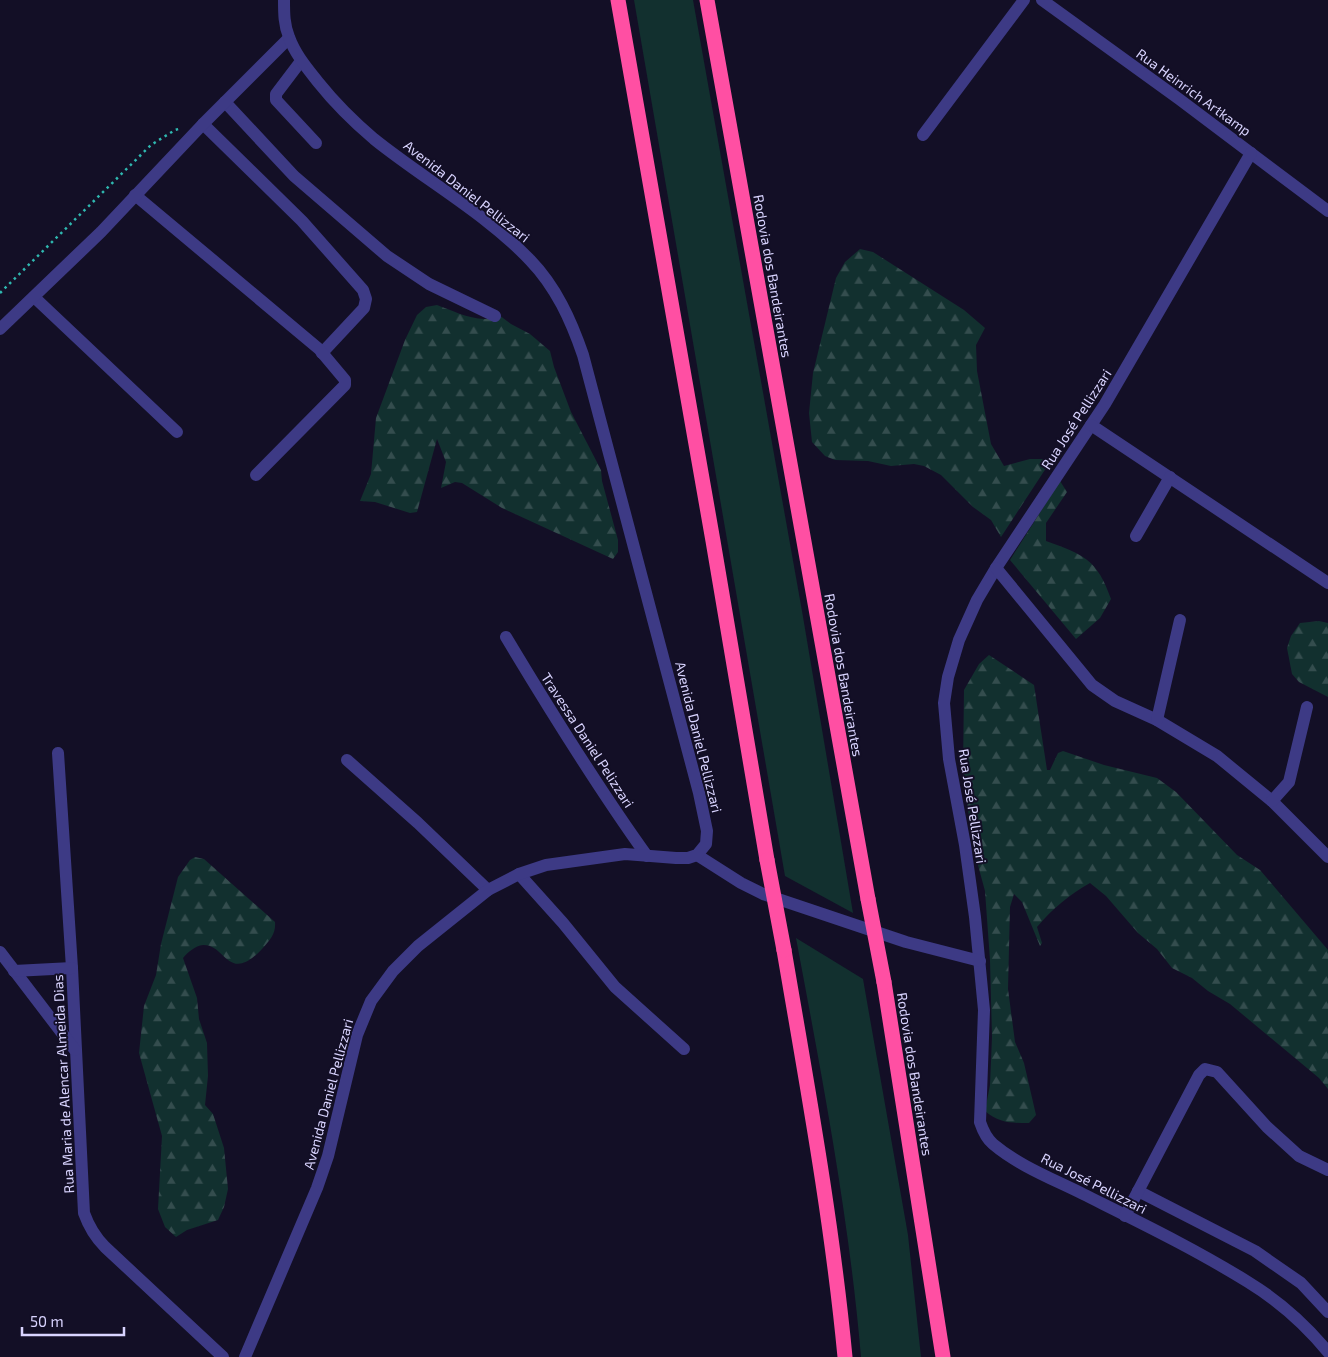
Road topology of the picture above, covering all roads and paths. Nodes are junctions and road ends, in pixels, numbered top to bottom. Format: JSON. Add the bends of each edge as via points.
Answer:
{"nodes":[{"id":1,"x":284,"y":0,"type":"edge"},
{"id":2,"x":618,"y":0,"type":"edge"},
{"id":3,"x":707,"y":0,"type":"edge"},
{"id":4,"x":1024,"y":0,"type":"edge"},
{"id":5,"x":1042,"y":0,"type":"edge"},
{"id":6,"x":289,"y":38,"type":"junction"},
{"id":7,"x":301,"y":61,"type":"junction"},
{"id":8,"x":225,"y":102,"type":"junction"},
{"id":9,"x":203,"y":124,"type":"junction"},
{"id":10,"x":923,"y":135,"type":"dead end"},
{"id":11,"x":316,"y":143,"type":"dead end"},
{"id":12,"x":1251,"y":153,"type":"junction"},
{"id":13,"x":135,"y":195,"type":"junction"},
{"id":14,"x":1328,"y":211,"type":"edge"},
{"id":15,"x":0,"y":293,"type":"edge"},
{"id":16,"x":34,"y":297,"type":"junction"},
{"id":17,"x":495,"y":316,"type":"dead end"},
{"id":18,"x":0,"y":329,"type":"edge"},
{"id":19,"x":322,"y":353,"type":"junction"},
{"id":20,"x":1091,"y":425,"type":"junction"},
{"id":21,"x":176,"y":432,"type":"dead end"},
{"id":22,"x":256,"y":475,"type":"dead end"},
{"id":23,"x":1170,"y":477,"type":"junction"},
{"id":24,"x":1136,"y":536,"type":"dead end"},
{"id":25,"x":996,"y":568,"type":"junction"},
{"id":26,"x":1328,"y":583,"type":"edge"},
{"id":27,"x":1180,"y":620,"type":"dead end"},
{"id":28,"x":506,"y":637,"type":"dead end"},
{"id":29,"x":1307,"y":707,"type":"dead end"},
{"id":30,"x":1157,"y":720,"type":"junction"},
{"id":31,"x":58,"y":753,"type":"dead end"},
{"id":32,"x":347,"y":760,"type":"dead end"},
{"id":33,"x":1272,"y":801,"type":"junction"},
{"id":34,"x":697,"y":855,"type":"junction"},
{"id":35,"x":647,"y":856,"type":"junction"},
{"id":36,"x":1328,"y":857,"type":"edge"},
{"id":37,"x":518,"y":874,"type":"junction"},
{"id":38,"x":488,"y":890,"type":"junction"},
{"id":39,"x":0,"y":952,"type":"edge"},
{"id":40,"x":980,"y":961,"type":"junction"},
{"id":41,"x":72,"y":968,"type":"junction"},
{"id":42,"x":14,"y":971,"type":"junction"},
{"id":43,"x":684,"y":1049,"type":"dead end"},
{"id":44,"x":75,"y":1050,"type":"junction"},
{"id":45,"x":1328,"y":1170,"type":"edge"},
{"id":46,"x":1138,"y":1191,"type":"junction"},
{"id":47,"x":1125,"y":1216,"type":"junction"},
{"id":48,"x":1328,"y":1312,"type":"edge"},
{"id":49,"x":1328,"y":1352,"type":"edge"},
{"id":50,"x":223,"y":1357,"type":"edge"},
{"id":51,"x":245,"y":1357,"type":"edge"},
{"id":52,"x":845,"y":1357,"type":"edge"},
{"id":53,"x":942,"y":1357,"type":"edge"}],
"edges":[{"from":1,"to":6,"type":"street","name":"Avenida Daniel Pellizzari","via":[[284,20]]},
{"from":2,"to":52,"type":"highway","bridge":true,"via":[[816,1138]]},
{"from":3,"to":53,"type":"highway","name":"Rodovia dos Bandeirantes","bridge":true,"via":[[884,982]]},
{"from":4,"to":10,"type":"street"},
{"from":5,"to":12,"type":"street","name":"Rua Heinrich Artkamp"},
{"from":6,"to":7,"type":"street","name":"Avenida Daniel Pellizzari"},
{"from":6,"to":8,"type":"street"},
{"from":7,"to":11,"type":"street","via":[[276,94],[276,100]]},
{"from":7,"to":34,"type":"street","name":"Avenida Daniel Pellizzari","via":[[327,93],[373,138],[493,227],[531,260],[556,292],[572,323],[586,365],[699,793],[707,831],[706,844]]},
{"from":8,"to":9,"type":"street"},
{"from":8,"to":17,"type":"street","via":[[294,176],[387,256],[430,284]]},
{"from":9,"to":13,"type":"street"},
{"from":9,"to":15,"type":"path","via":[[175,130],[151,145]]},
{"from":9,"to":19,"type":"street","via":[[302,220],[363,290],[364,308]]},
{"from":12,"to":14,"type":"street","name":"Rua Heinrich Artkamp"},
{"from":12,"to":20,"type":"street","name":"Rua José Pellizzari"},
{"from":13,"to":16,"type":"street"},
{"from":13,"to":19,"type":"street"},
{"from":16,"to":18,"type":"street"},
{"from":16,"to":21,"type":"street"},
{"from":19,"to":22,"type":"street","via":[[345,380],[345,385]]},
{"from":20,"to":23,"type":"street"},
{"from":20,"to":25,"type":"street","name":"Rua José Pellizzari"},
{"from":23,"to":24,"type":"street"},
{"from":23,"to":26,"type":"street"},
{"from":25,"to":30,"type":"street","via":[[1092,685],[1115,701]]},
{"from":25,"to":40,"type":"street","name":"Rua José Pellizzari","via":[[959,640],[944,703],[949,759],[965,845]]},
{"from":27,"to":30,"type":"street"},
{"from":28,"to":35,"type":"street","name":"Travessa Daniel Pelizzari","via":[[571,746]]},
{"from":29,"to":33,"type":"street","via":[[1289,782]]},
{"from":30,"to":33,"type":"street","via":[[1217,756]]},
{"from":31,"to":41,"type":"street","name":"Rua Maria de Alencar Almeida Dias"},
{"from":32,"to":38,"type":"street"},
{"from":33,"to":36,"type":"street"},
{"from":34,"to":35,"type":"street","name":"Avenida Daniel Pellizzari","via":[[688,858]]},
{"from":34,"to":40,"type":"street","via":[[741,884],[763,894],[906,942]]},
{"from":35,"to":37,"type":"street","name":"Avenida Daniel Pellizzari","via":[[596,857]]},
{"from":37,"to":38,"type":"street","name":"Avenida Daniel Pellizzari"},
{"from":37,"to":43,"type":"street","via":[[615,987]]},
{"from":38,"to":51,"type":"street","name":"Avenida Daniel Pellizzari","via":[[418,946],[393,971],[371,1001],[357,1035],[328,1156],[317,1188]]},
{"from":39,"to":42,"type":"street"},
{"from":40,"to":47,"type":"street","name":"Rua José Pellizzari","via":[[984,1010],[982,1131],[995,1145],[1025,1165]]},
{"from":41,"to":42,"type":"street"},
{"from":41,"to":44,"type":"street","name":"Rua Maria de Alencar Almeida Dias"},
{"from":42,"to":44,"type":"street"},
{"from":44,"to":50,"type":"street","name":"Rua Maria de Alencar Almeida Dias","via":[[84,1213],[89,1227],[105,1247]]},
{"from":45,"to":46,"type":"street","via":[[1298,1156],[1217,1072],[1205,1069]]},
{"from":46,"to":47,"type":"street"},
{"from":46,"to":48,"type":"street","via":[[1255,1251],[1301,1283]]},
{"from":47,"to":49,"type":"street","name":"Rua José Pellizzari","via":[[1192,1249],[1250,1283],[1311,1330]]}]}
